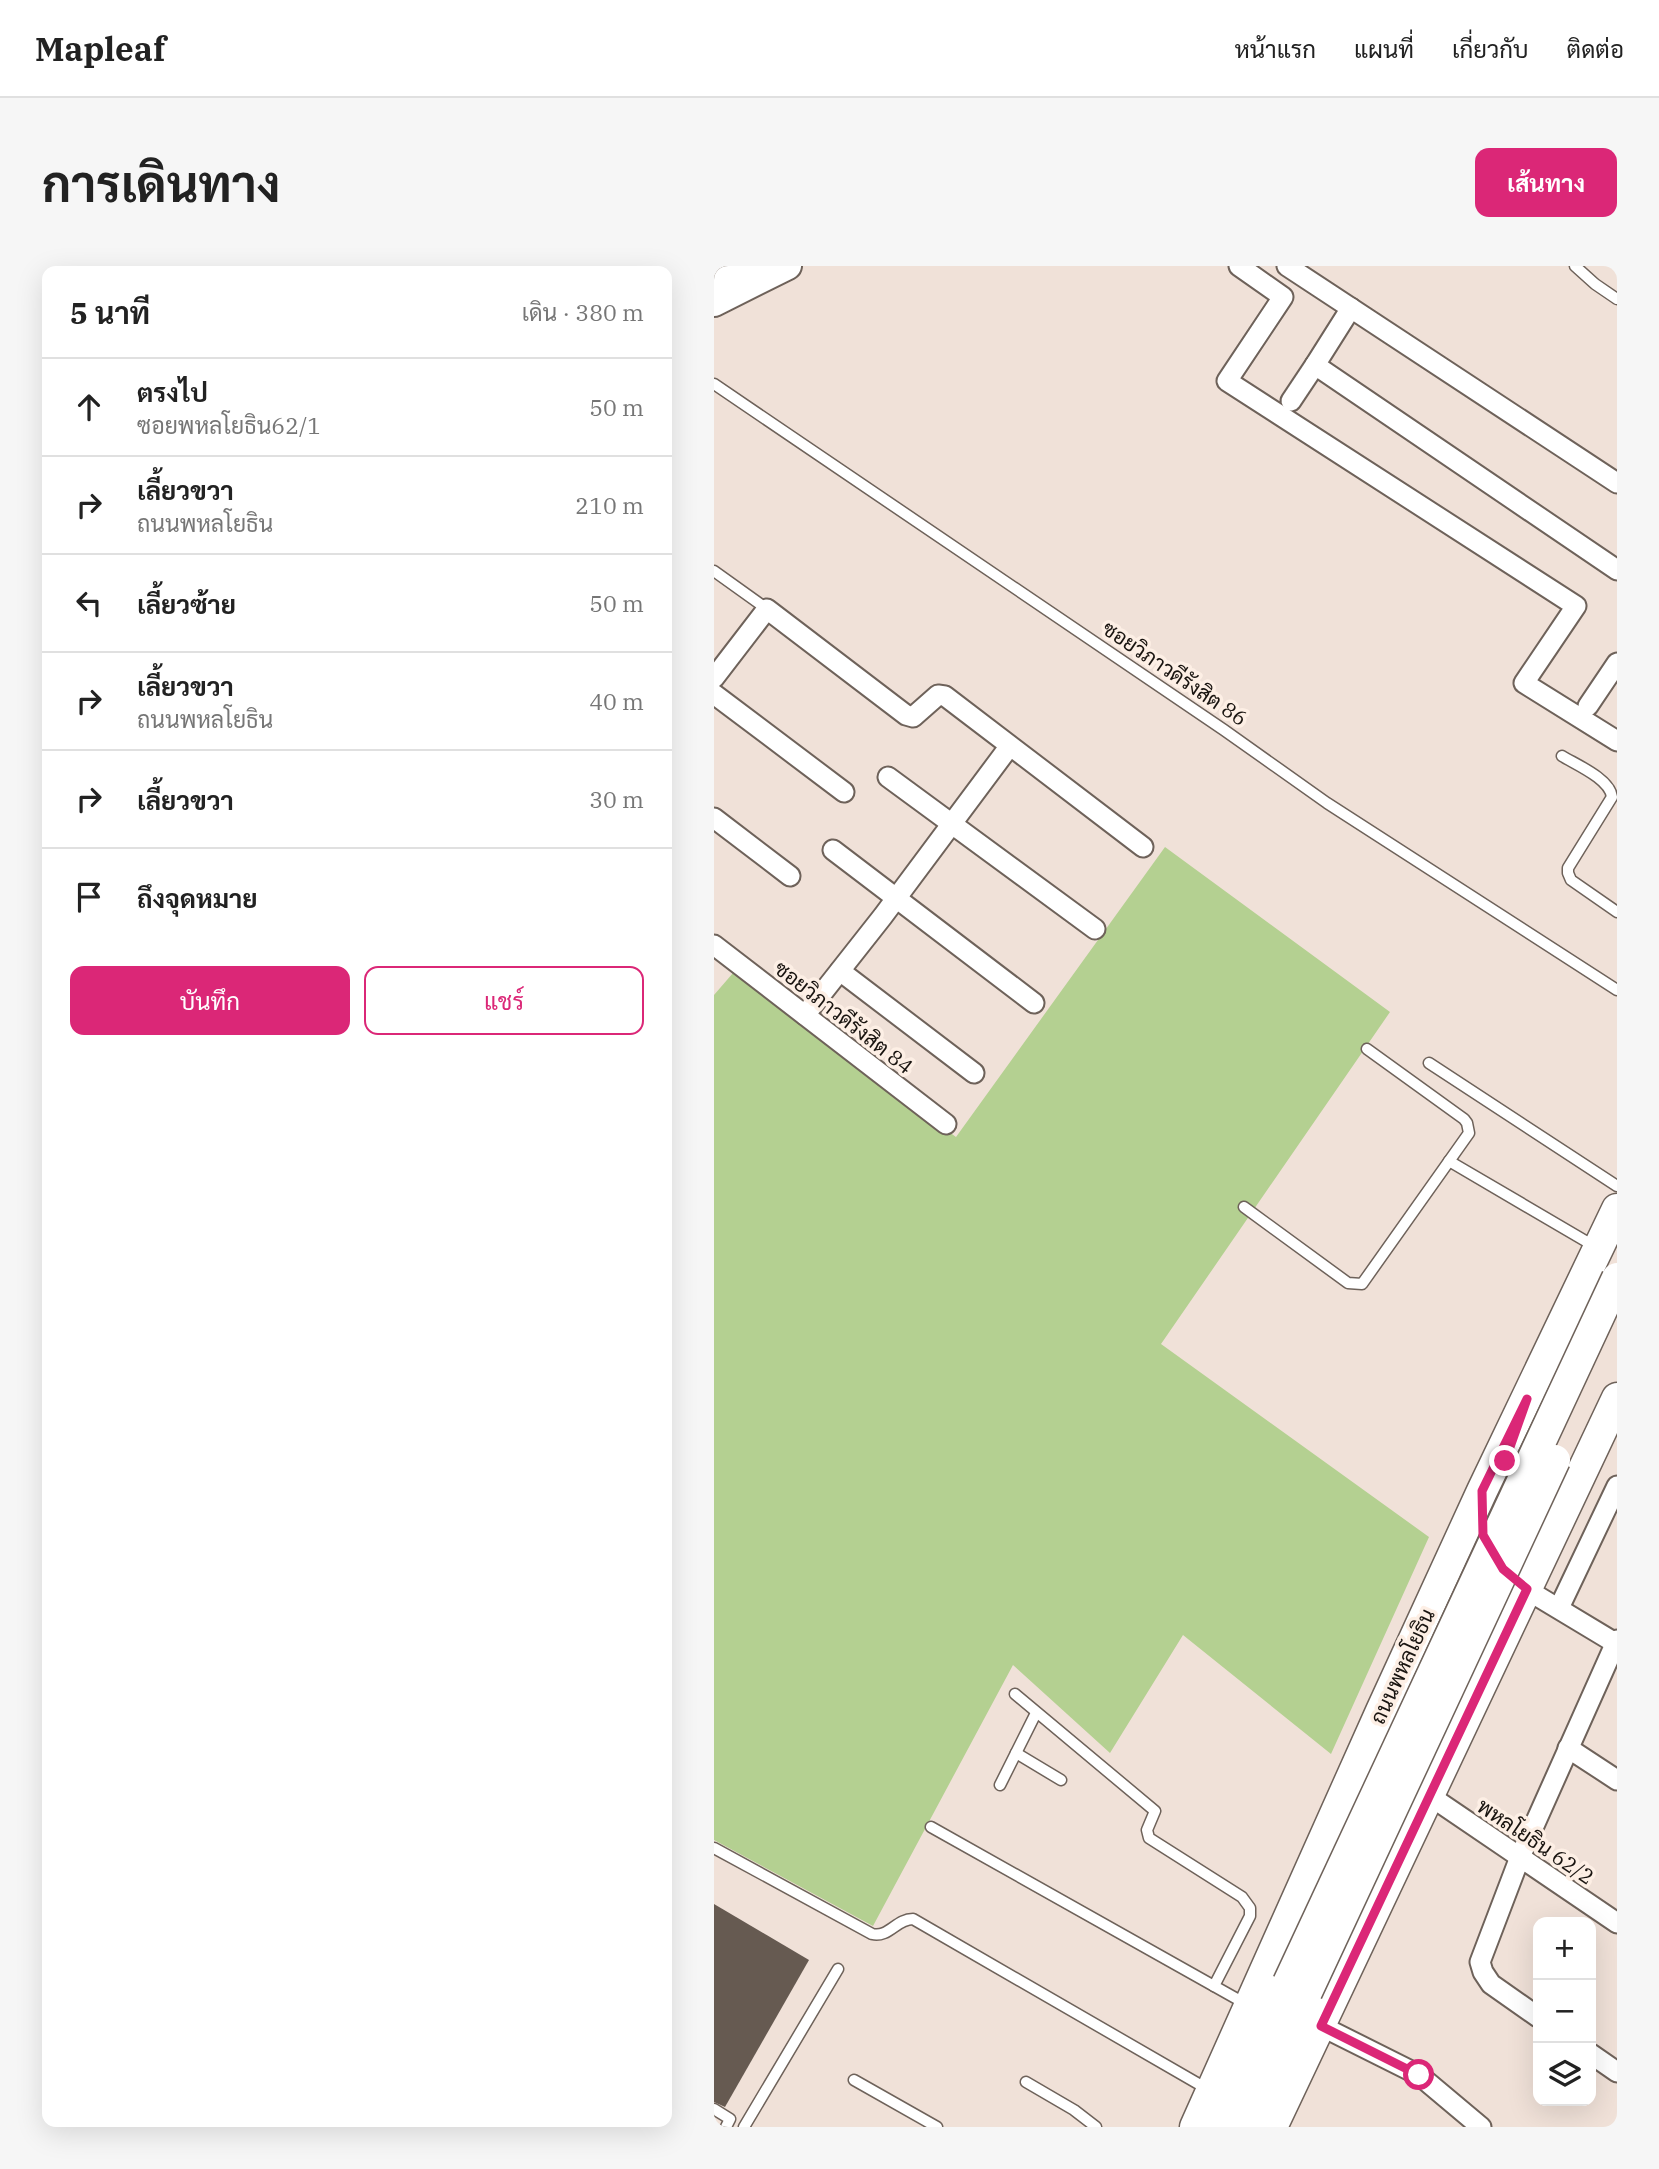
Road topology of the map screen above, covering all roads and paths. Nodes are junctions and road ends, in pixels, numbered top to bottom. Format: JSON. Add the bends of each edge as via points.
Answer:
{"nodes":[{"id":1,"x":752,"y":266,"type":"edge"},
{"id":2,"x":788,"y":266,"type":"edge"},
{"id":3,"x":1239,"y":266,"type":"edge"},
{"id":4,"x":1287,"y":266,"type":"edge"},
{"id":5,"x":1575,"y":266,"type":"edge"},
{"id":6,"x":714,"y":285,"type":"edge"},
{"id":7,"x":1617,"y":299,"type":"edge"},
{"id":8,"x":714,"y":303,"type":"edge"},
{"id":9,"x":1351,"y":308,"type":"junction"},
{"id":10,"x":1315,"y":365,"type":"junction"},
{"id":11,"x":714,"y":384,"type":"edge"},
{"id":12,"x":1291,"y":401,"type":"dead end"},
{"id":13,"x":1617,"y":483,"type":"edge"},
{"id":14,"x":1617,"y":570,"type":"edge"},
{"id":15,"x":714,"y":571,"type":"edge"},
{"id":16,"x":767,"y":609,"type":"junction"},
{"id":17,"x":1617,"y":663,"type":"edge"},
{"id":18,"x":714,"y":678,"type":"edge"},
{"id":19,"x":714,"y":694,"type":"edge"},
{"id":20,"x":1588,"y":706,"type":"dead end"},
{"id":21,"x":1617,"y":741,"type":"edge"},
{"id":22,"x":1010,"y":747,"type":"junction"},
{"id":23,"x":1562,"y":756,"type":"dead end"},
{"id":24,"x":888,"y":776,"type":"dead end"},
{"id":25,"x":844,"y":792,"type":"dead end"},
{"id":26,"x":714,"y":818,"type":"edge"},
{"id":27,"x":953,"y":823,"type":"junction"},
{"id":28,"x":1143,"y":847,"type":"dead end"},
{"id":29,"x":833,"y":850,"type":"dead end"},
{"id":30,"x":790,"y":876,"type":"dead end"},
{"id":31,"x":897,"y":897,"type":"junction"},
{"id":32,"x":1617,"y":912,"type":"edge"},
{"id":33,"x":1095,"y":929,"type":"dead end"},
{"id":34,"x":714,"y":945,"type":"edge"},
{"id":35,"x":841,"y":971,"type":"junction"},
{"id":36,"x":1617,"y":990,"type":"edge"},
{"id":37,"x":1034,"y":1003,"type":"dead end"},
{"id":38,"x":805,"y":1015,"type":"junction"},
{"id":39,"x":1367,"y":1049,"type":"dead end"},
{"id":40,"x":1429,"y":1063,"type":"dead end"},
{"id":41,"x":974,"y":1073,"type":"dead end"},
{"id":42,"x":946,"y":1124,"type":"dead end"},
{"id":43,"x":1450,"y":1161,"type":"junction"},
{"id":44,"x":1617,"y":1186,"type":"edge"},
{"id":45,"x":1244,"y":1207,"type":"dead end"},
{"id":46,"x":1617,"y":1209,"type":"edge"},
{"id":47,"x":1598,"y":1248,"type":"junction"},
{"id":48,"x":1617,"y":1278,"type":"edge"},
{"id":49,"x":1617,"y":1327,"type":"edge"},
{"id":50,"x":1617,"y":1398,"type":"edge"},
{"id":51,"x":1527,"y":1399,"type":"junction"},
{"id":52,"x":1598,"y":1439,"type":"junction"},
{"id":53,"x":1617,"y":1486,"type":"edge"},
{"id":54,"x":1482,"y":1491,"type":"junction"},
{"id":55,"x":1528,"y":1590,"type":"junction"},
{"id":56,"x":1559,"y":1608,"type":"junction"},
{"id":57,"x":1617,"y":1642,"type":"edge"},
{"id":58,"x":1015,"y":1694,"type":"dead end"},
{"id":59,"x":1381,"y":1711,"type":"junction"},
{"id":60,"x":1037,"y":1713,"type":"junction"},
{"id":61,"x":1453,"y":1743,"type":"junction"},
{"id":62,"x":1568,"y":1748,"type":"junction"},
{"id":63,"x":1016,"y":1753,"type":"junction"},
{"id":64,"x":1061,"y":1780,"type":"dead end"},
{"id":65,"x":1617,"y":1780,"type":"edge"},
{"id":66,"x":1000,"y":1784,"type":"dead end"},
{"id":67,"x":1430,"y":1796,"type":"junction"},
{"id":68,"x":931,"y":1827,"type":"dead end"},
{"id":69,"x":714,"y":1848,"type":"edge"},
{"id":70,"x":1520,"y":1857,"type":"junction"},
{"id":71,"x":1617,"y":1923,"type":"edge"},
{"id":72,"x":838,"y":1969,"type":"dead end"},
{"id":73,"x":1214,"y":1986,"type":"junction"},
{"id":74,"x":1298,"y":1987,"type":"junction"},
{"id":75,"x":1249,"y":2006,"type":"junction"},
{"id":76,"x":1533,"y":2013,"type":"edge"},
{"id":77,"x":1321,"y":2026,"type":"junction"},
{"id":78,"x":1596,"y":2057,"type":"edge"},
{"id":79,"x":1617,"y":2072,"type":"edge"},
{"id":80,"x":854,"y":2080,"type":"dead end"},
{"id":81,"x":1026,"y":2082,"type":"dead end"},
{"id":82,"x":1212,"y":2092,"type":"junction"},
{"id":83,"x":714,"y":2109,"type":"edge"},
{"id":84,"x":726,"y":2127,"type":"edge"},
{"id":85,"x":744,"y":2127,"type":"edge"},
{"id":86,"x":937,"y":2127,"type":"edge"},
{"id":87,"x":1096,"y":2127,"type":"edge"},
{"id":88,"x":1195,"y":2127,"type":"edge"},
{"id":89,"x":1221,"y":2127,"type":"edge"},
{"id":90,"x":1244,"y":2127,"type":"edge"},
{"id":91,"x":1272,"y":2127,"type":"edge"},
{"id":92,"x":1481,"y":2127,"type":"edge"}],
"edges":[{"from":1,"to":6,"type":"highway"},
{"from":2,"to":8,"type":"main road"},
{"from":3,"to":21,"type":"street","via":[[1283,297],[1227,381],[1576,606],[1524,683]]},
{"from":4,"to":9,"type":"street"},
{"from":5,"to":7,"type":"lane"},
{"from":9,"to":10,"type":"street"},
{"from":9,"to":13,"type":"street"},
{"from":10,"to":12,"type":"street"},
{"from":10,"to":14,"type":"street"},
{"from":11,"to":36,"type":"lane","name":"ซอยวิภาวดีรังสิต 86","via":[[1327,803]]},
{"from":15,"to":16,"type":"lane"},
{"from":16,"to":18,"type":"street"},
{"from":16,"to":22,"type":"street","via":[[906,715],[913,717],[938,695],[945,696]]},
{"from":17,"to":20,"type":"street"},
{"from":19,"to":25,"type":"street"},
{"from":22,"to":27,"type":"street"},
{"from":22,"to":28,"type":"street"},
{"from":23,"to":32,"type":"lane","via":[[1611,789],[1612,797],[1568,873],[1571,880]]},
{"from":24,"to":27,"type":"street"},
{"from":26,"to":30,"type":"street"},
{"from":27,"to":31,"type":"street"},
{"from":27,"to":33,"type":"street"},
{"from":29,"to":31,"type":"street"},
{"from":31,"to":35,"type":"street"},
{"from":31,"to":37,"type":"street"},
{"from":34,"to":38,"type":"street","name":"ซอยวิภาวดีรังสิต 84"},
{"from":35,"to":38,"type":"street"},
{"from":35,"to":41,"type":"street"},
{"from":38,"to":42,"type":"street","name":"ซอยวิภาวดีรังสิต 84"},
{"from":39,"to":43,"type":"lane","via":[[1467,1123],[1469,1133]]},
{"from":40,"to":44,"type":"lane"},
{"from":43,"to":45,"type":"lane","via":[[1362,1284],[1348,1283]]},
{"from":43,"to":47,"type":"lane"},
{"from":46,"to":47,"type":"main road","name":"ถนนพหลโยธิน"},
{"from":47,"to":51,"type":"main road","name":"ถนนพหลโยธิน"},
{"from":48,"to":74,"type":"main road","name":"ถนนพหลโยธิน","bridge":true},
{"from":49,"to":74,"type":"main road","name":"ถนนพหลโยธิน","bridge":true},
{"from":50,"to":52,"type":"main road"},
{"from":51,"to":52,"type":"main road","via":[[1505,1461],[1510,1484],[1525,1500],[1544,1508],[1557,1502]]},
{"from":51,"to":54,"type":"main road","name":"ถนนพหลโยธิน"},
{"from":52,"to":55,"type":"main road"},
{"from":53,"to":56,"type":"street"},
{"from":54,"to":55,"type":"street","via":[[1483,1535],[1503,1569]]},
{"from":54,"to":59,"type":"main road","name":"ถนนพหลโยธิน"},
{"from":55,"to":56,"type":"street"},
{"from":55,"to":61,"type":"main road"},
{"from":56,"to":57,"type":"street"},
{"from":57,"to":62,"type":"street"},
{"from":58,"to":60,"type":"lane"},
{"from":59,"to":61,"type":"main road","via":[[1419,1650],[1441,1640],[1453,1644],[1467,1657],[1472,1677]]},
{"from":59,"to":75,"type":"main road","name":"ถนนพหลโยธิน"},
{"from":60,"to":63,"type":"lane"},
{"from":60,"to":73,"type":"lane","via":[[1155,1811],[1147,1830],[1149,1838],[1242,1897],[1250,1908]]},
{"from":61,"to":67,"type":"main road"},
{"from":62,"to":65,"type":"street"},
{"from":62,"to":70,"type":"street"},
{"from":63,"to":64,"type":"lane"},
{"from":63,"to":66,"type":"lane"},
{"from":67,"to":70,"type":"street","name":"พหลโยธิน 62/2"},
{"from":67,"to":77,"type":"main road"},
{"from":68,"to":73,"type":"lane"},
{"from":69,"to":82,"type":"lane","via":[[872,1934],[887,1933],[898,1922],[913,1919]]},
{"from":70,"to":71,"type":"street","name":"พหลโยธิน 62/2"},
{"from":70,"to":76,"type":"street","via":[[1480,1962],[1491,1984]]},
{"from":72,"to":85,"type":"lane"},
{"from":73,"to":75,"type":"lane"},
{"from":74,"to":89,"type":"main road","name":"ถนนพหลโยธิน"},
{"from":74,"to":90,"type":"main road","name":"ถนนพหลโยธิน"},
{"from":75,"to":82,"type":"main road","name":"ถนนพหลโยธิน"},
{"from":77,"to":91,"type":"main road"},
{"from":77,"to":92,"type":"street","via":[[1419,2075]]},
{"from":78,"to":79,"type":"street"},
{"from":80,"to":86,"type":"lane"},
{"from":81,"to":87,"type":"lane"},
{"from":82,"to":88,"type":"main road","name":"ถนนพหลโยธิน"},
{"from":83,"to":84,"type":"lane","via":[[730,2119]]}]}
